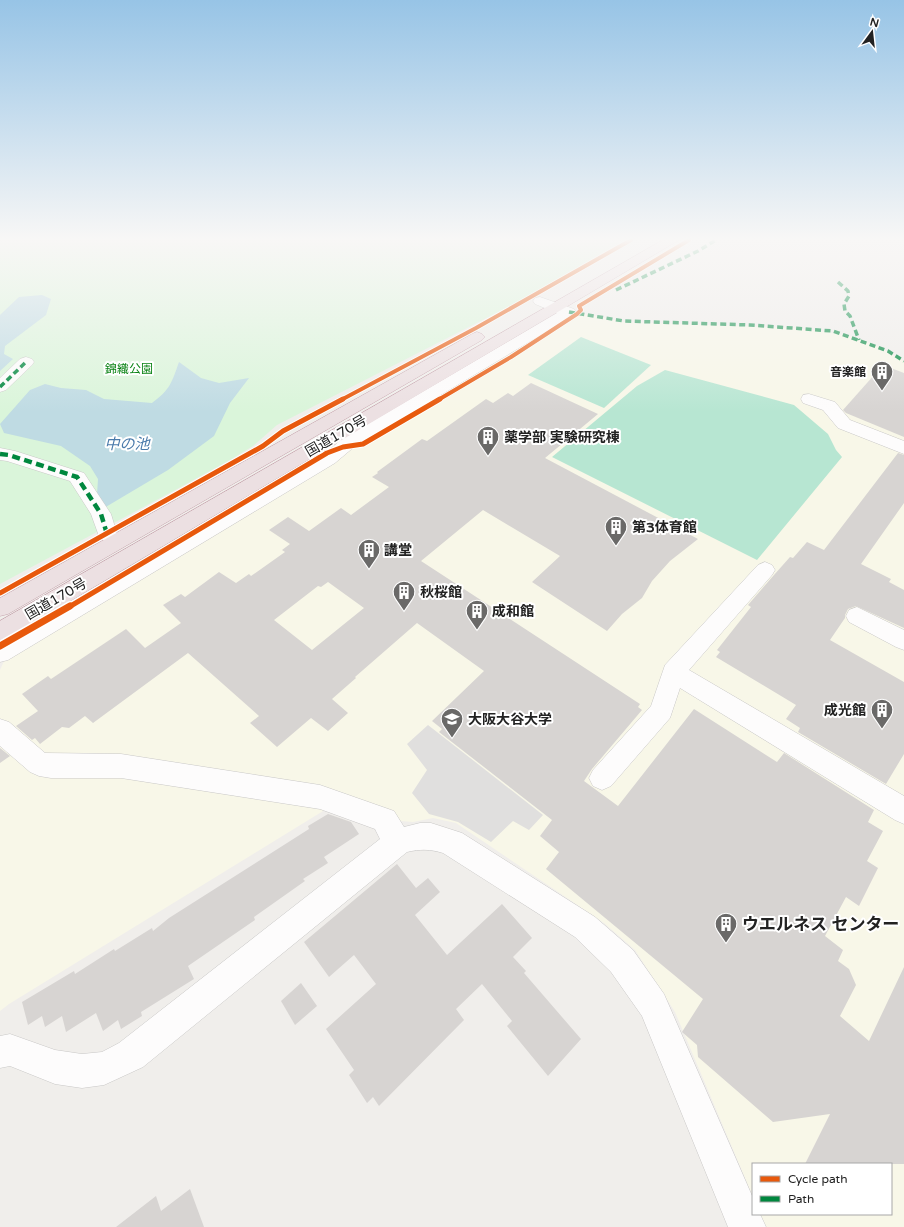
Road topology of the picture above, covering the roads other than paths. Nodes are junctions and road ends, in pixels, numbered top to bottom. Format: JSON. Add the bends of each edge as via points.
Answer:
{"nodes":[{"id":1,"x":547,"y":297,"type":"edge"},
{"id":2,"x":583,"y":297,"type":"edge"},
{"id":3,"x":540,"y":301,"type":"junction"},
{"id":4,"x":563,"y":310,"type":"junction"},
{"id":5,"x":26,"y":362,"type":"dead end"},
{"id":6,"x":0,"y":387,"type":"edge"},
{"id":7,"x":809,"y":398,"type":"dead end"},
{"id":8,"x":904,"y":448,"type":"edge"},
{"id":9,"x":0,"y":454,"type":"edge"},
{"id":10,"x":107,"y":534,"type":"dead end"},
{"id":11,"x":765,"y":570,"type":"dead end"},
{"id":12,"x":0,"y":608,"type":"edge"},
{"id":13,"x":857,"y":616,"type":"dead end"},
{"id":14,"x":0,"y":632,"type":"edge"},
{"id":15,"x":904,"y":640,"type":"edge"},
{"id":16,"x":0,"y":653,"type":"edge"},
{"id":17,"x":673,"y":672,"type":"junction"},
{"id":18,"x":0,"y":730,"type":"edge"},
{"id":19,"x":602,"y":778,"type":"dead end"},
{"id":20,"x":904,"y":811,"type":"edge"},
{"id":21,"x":398,"y":842,"type":"junction"},
{"id":22,"x":0,"y":1052,"type":"edge"},
{"id":23,"x":747,"y":1227,"type":"edge"}],
"edges":[{"from":1,"to":3,"type":"highway","name":"国道170号"},
{"from":2,"to":4,"type":"highway","name":"国道170号"},
{"from":3,"to":4,"type":"street"},
{"from":3,"to":12,"type":"highway","name":"国道170号"},
{"from":4,"to":14,"type":"highway","name":"国道170号"},
{"from":4,"to":16,"type":"street","via":[[355,439],[329,459]]},
{"from":5,"to":6,"type":"street"},
{"from":7,"to":8,"type":"street","via":[[829,406],[844,424]]},
{"from":9,"to":10,"type":"street","via":[[77,477],[101,514]]},
{"from":11,"to":17,"type":"street"},
{"from":13,"to":15,"type":"street"},
{"from":17,"to":19,"type":"street","via":[[661,711]]},
{"from":17,"to":20,"type":"street"},
{"from":18,"to":21,"type":"street","via":[[39,764],[121,766],[320,798],[384,820]]},
{"from":21,"to":22,"type":"street","via":[[131,1055],[104,1068],[82,1071],[55,1067],[10,1050]]},
{"from":21,"to":23,"type":"street","via":[[418,835],[452,843],[585,927],[622,961],[653,1005]]}]}
